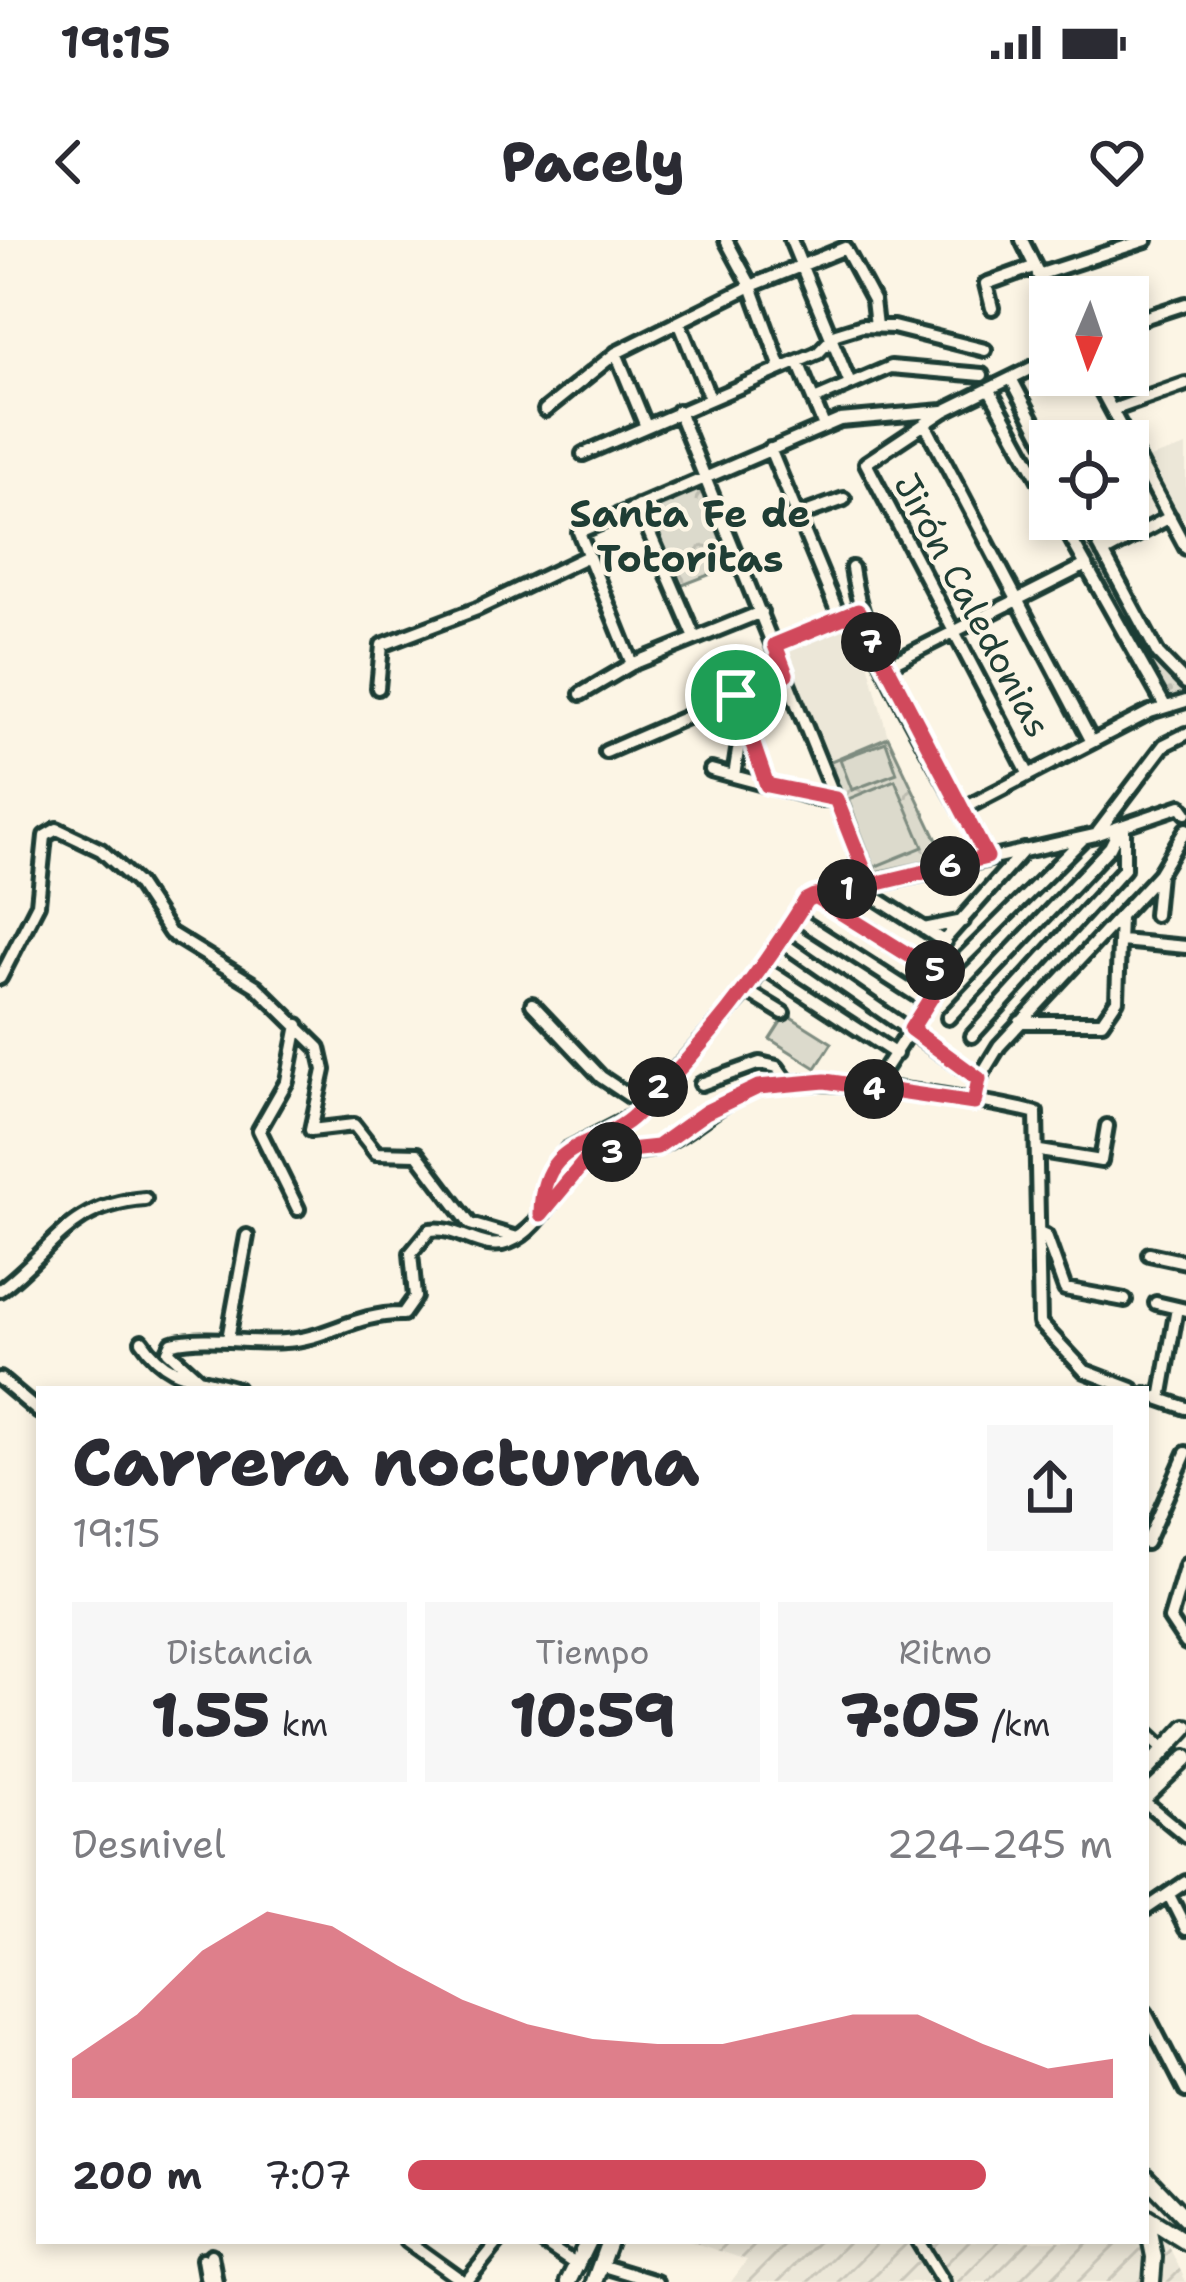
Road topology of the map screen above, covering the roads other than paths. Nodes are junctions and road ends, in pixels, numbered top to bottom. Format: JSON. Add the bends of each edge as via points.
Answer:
{"nodes":[{"id":1,"x":726,"y":240,"type":"edge"},
{"id":2,"x":791,"y":240,"type":"edge"},
{"id":3,"x":1022,"y":240,"type":"edge"},
{"id":4,"x":1146,"y":240,"type":"edge"},
{"id":5,"x":803,"y":266,"type":"junction"},
{"id":6,"x":1036,"y":271,"type":"junction"},
{"id":7,"x":1039,"y":276,"type":"edge"},
{"id":8,"x":751,"y":286,"type":"junction"},
{"id":9,"x":1186,"y":304,"type":"edge"},
{"id":10,"x":992,"y":308,"type":"dead end"},
{"id":11,"x":1149,"y":316,"type":"edge"},
{"id":12,"x":679,"y":322,"type":"junction"},
{"id":13,"x":876,"y":326,"type":"junction"},
{"id":14,"x":829,"y":339,"type":"junction"},
{"id":15,"x":985,"y":350,"type":"dead end"},
{"id":16,"x":616,"y":353,"type":"junction"},
{"id":17,"x":798,"y":362,"type":"junction"},
{"id":18,"x":781,"y":368,"type":"junction"},
{"id":19,"x":1029,"y":372,"type":"edge"},
{"id":20,"x":982,"y":375,"type":"dead end"},
{"id":21,"x":1013,"y":382,"type":"junction"},
{"id":22,"x":850,"y":384,"type":"junction"},
{"id":23,"x":1186,"y":384,"type":"edge"},
{"id":24,"x":991,"y":392,"type":"junction"},
{"id":25,"x":709,"y":396,"type":"junction"},
{"id":26,"x":1107,"y":396,"type":"edge"},
{"id":27,"x":814,"y":400,"type":"junction"},
{"id":28,"x":1115,"y":409,"type":"junction"},
{"id":29,"x":545,"y":410,"type":"dead end"},
{"id":30,"x":678,"y":411,"type":"junction"},
{"id":31,"x":944,"y":411,"type":"junction"},
{"id":32,"x":1033,"y":420,"type":"edge"},
{"id":33,"x":645,"y":424,"type":"junction"},
{"id":34,"x":824,"y":426,"type":"junction"},
{"id":35,"x":926,"y":426,"type":"junction"},
{"id":36,"x":770,"y":449,"type":"junction"},
{"id":37,"x":583,"y":454,"type":"dead end"},
{"id":38,"x":1029,"y":462,"type":"edge"},
{"id":39,"x":706,"y":477,"type":"junction"},
{"id":40,"x":844,"y":499,"type":"dead end"},
{"id":41,"x":638,"y":506,"type":"junction"},
{"id":42,"x":797,"y":516,"type":"junction"},
{"id":43,"x":1170,"y":517,"type":"junction"},
{"id":44,"x":1182,"y":530,"type":"edge"},
{"id":45,"x":1072,"y":540,"type":"edge"},
{"id":46,"x":1096,"y":540,"type":"edge"},
{"id":47,"x":1186,"y":548,"type":"edge"},
{"id":48,"x":1103,"y":554,"type":"junction"},
{"id":49,"x":586,"y":557,"type":"junction"},
{"id":50,"x":1086,"y":565,"type":"junction"},
{"id":51,"x":852,"y":568,"type":"dead end"},
{"id":52,"x":1018,"y":599,"type":"junction"},
{"id":53,"x":858,"y":611,"type":"junction"},
{"id":54,"x":761,"y":612,"type":"junction"},
{"id":55,"x":840,"y":618,"type":"junction"},
{"id":56,"x":953,"y":633,"type":"junction"},
{"id":57,"x":695,"y":638,"type":"junction"},
{"id":58,"x":775,"y":645,"type":"junction"},
{"id":59,"x":632,"y":664,"type":"junction"},
{"id":60,"x":886,"y":666,"type":"junction"},
{"id":61,"x":786,"y":674,"type":"junction"},
{"id":62,"x":1186,"y":683,"type":"edge"},
{"id":63,"x":377,"y":688,"type":"dead end"},
{"id":64,"x":581,"y":694,"type":"dead end"},
{"id":65,"x":736,"y":695,"type":"junction"},
{"id":66,"x":1186,"y":701,"type":"edge"},
{"id":67,"x":1166,"y":706,"type":"junction"},
{"id":68,"x":743,"y":715,"type":"junction"},
{"id":69,"x":1186,"y":734,"type":"edge"},
{"id":70,"x":1092,"y":742,"type":"junction"},
{"id":71,"x":606,"y":752,"type":"dead end"},
{"id":72,"x":711,"y":770,"type":"dead end"},
{"id":73,"x":1029,"y":775,"type":"junction"},
{"id":74,"x":734,"y":776,"type":"junction"},
{"id":75,"x":767,"y":785,"type":"junction"},
{"id":76,"x":836,"y":799,"type":"junction"},
{"id":77,"x":963,"y":809,"type":"junction"},
{"id":78,"x":1184,"y":810,"type":"edge"},
{"id":79,"x":1122,"y":826,"type":"junction"},
{"id":80,"x":1186,"y":829,"type":"edge"},
{"id":81,"x":1090,"y":836,"type":"junction"},
{"id":82,"x":1024,"y":850,"type":"junction"},
{"id":83,"x":987,"y":857,"type":"junction"},
{"id":84,"x":1159,"y":874,"type":"junction"},
{"id":85,"x":864,"y":886,"type":"junction"},
{"id":86,"x":814,"y":896,"type":"junction"},
{"id":87,"x":1155,"y":915,"type":"dead end"},
{"id":88,"x":1120,"y":916,"type":"junction"},
{"id":89,"x":795,"y":917,"type":"junction"},
{"id":90,"x":967,"y":920,"type":"junction"},
{"id":91,"x":925,"y":929,"type":"junction"},
{"id":92,"x":780,"y":941,"type":"junction"},
{"id":93,"x":1121,"y":941,"type":"junction"},
{"id":94,"x":945,"y":942,"type":"junction"},
{"id":95,"x":1186,"y":947,"type":"edge"},
{"id":96,"x":930,"y":956,"type":"dead end"},
{"id":97,"x":763,"y":967,"type":"junction"},
{"id":98,"x":944,"y":977,"type":"junction"},
{"id":99,"x":0,"y":978,"type":"edge"},
{"id":100,"x":747,"y":991,"type":"junction"},
{"id":101,"x":927,"y":1002,"type":"junction"},
{"id":102,"x":532,"y":1004,"type":"dead end"},
{"id":103,"x":783,"y":1013,"type":"dead end"},
{"id":104,"x":948,"y":1018,"type":"dead end"},
{"id":105,"x":1020,"y":1022,"type":"junction"},
{"id":106,"x":298,"y":1025,"type":"junction"},
{"id":107,"x":911,"y":1029,"type":"junction"},
{"id":108,"x":972,"y":1036,"type":"dead end"},
{"id":109,"x":896,"y":1054,"type":"junction"},
{"id":110,"x":979,"y":1079,"type":"junction"},
{"id":111,"x":787,"y":1082,"type":"junction"},
{"id":112,"x":701,"y":1084,"type":"dead end"},
{"id":113,"x":872,"y":1088,"type":"junction"},
{"id":114,"x":974,"y":1103,"type":"junction"},
{"id":115,"x":643,"y":1105,"type":"junction"},
{"id":116,"x":1107,"y":1126,"type":"dead end"},
{"id":117,"x":1040,"y":1151,"type":"junction"},
{"id":118,"x":145,"y":1199,"type":"dead end"},
{"id":119,"x":298,"y":1210,"type":"dead end"},
{"id":120,"x":541,"y":1214,"type":"junction"},
{"id":121,"x":1039,"y":1233,"type":"junction"},
{"id":122,"x":247,"y":1236,"type":"dead end"},
{"id":123,"x":517,"y":1238,"type":"junction"},
{"id":124,"x":1149,"y":1254,"type":"dead end"},
{"id":125,"x":1186,"y":1262,"type":"edge"},
{"id":126,"x":0,"y":1290,"type":"edge"},
{"id":127,"x":1125,"y":1300,"type":"dead end"},
{"id":128,"x":1156,"y":1304,"type":"dead end"},
{"id":129,"x":1181,"y":1309,"type":"edge"},
{"id":130,"x":228,"y":1339,"type":"junction"},
{"id":131,"x":142,"y":1341,"type":"dead end"},
{"id":132,"x":0,"y":1379,"type":"edge"},
{"id":133,"x":202,"y":1382,"type":"junction"},
{"id":134,"x":222,"y":1386,"type":"edge"},
{"id":135,"x":1124,"y":1386,"type":"edge"},
{"id":136,"x":1149,"y":1395,"type":"edge"},
{"id":137,"x":1161,"y":1399,"type":"junction"},
{"id":138,"x":1186,"y":1408,"type":"edge"},
{"id":139,"x":36,"y":1409,"type":"edge"},
{"id":140,"x":1186,"y":1453,"type":"edge"},
{"id":141,"x":1149,"y":1536,"type":"edge"},
{"id":142,"x":1186,"y":1565,"type":"edge"},
{"id":143,"x":1186,"y":1643,"type":"edge"},
{"id":144,"x":1186,"y":1727,"type":"edge"},
{"id":145,"x":1149,"y":1735,"type":"edge"},
{"id":146,"x":1165,"y":1750,"type":"junction"},
{"id":147,"x":1186,"y":1758,"type":"edge"},
{"id":148,"x":1149,"y":1767,"type":"edge"},
{"id":149,"x":1149,"y":1797,"type":"edge"},
{"id":150,"x":1149,"y":1803,"type":"edge"},
{"id":151,"x":1186,"y":1835,"type":"edge"},
{"id":152,"x":1186,"y":1882,"type":"edge"},
{"id":153,"x":1170,"y":1897,"type":"junction"},
{"id":154,"x":1149,"y":1908,"type":"edge"},
{"id":155,"x":1186,"y":1929,"type":"edge"},
{"id":156,"x":1149,"y":2018,"type":"edge"},
{"id":157,"x":1186,"y":2091,"type":"edge"},
{"id":158,"x":1149,"y":2180,"type":"edge"},
{"id":159,"x":1149,"y":2219,"type":"edge"},
{"id":160,"x":1186,"y":2219,"type":"edge"},
{"id":161,"x":1149,"y":2232,"type":"edge"},
{"id":162,"x":1186,"y":2242,"type":"edge"},
{"id":163,"x":411,"y":2244,"type":"edge"},
{"id":164,"x":497,"y":2244,"type":"edge"},
{"id":165,"x":545,"y":2244,"type":"edge"},
{"id":166,"x":587,"y":2244,"type":"edge"},
{"id":167,"x":607,"y":2244,"type":"edge"},
{"id":168,"x":920,"y":2244,"type":"edge"},
{"id":169,"x":600,"y":2265,"type":"junction"},
{"id":170,"x":578,"y":2266,"type":"junction"},
{"id":171,"x":207,"y":2282,"type":"edge"},
{"id":172,"x":216,"y":2282,"type":"edge"},
{"id":173,"x":465,"y":2282,"type":"edge"},
{"id":174,"x":568,"y":2282,"type":"edge"},
{"id":175,"x":594,"y":2282,"type":"edge"},
{"id":176,"x":656,"y":2282,"type":"edge"},
{"id":177,"x":944,"y":2282,"type":"edge"},
{"id":178,"x":1152,"y":2282,"type":"edge"}],
"edges":[{"from":1,"to":8,"type":"street"},
{"from":2,"to":5,"type":"street"},
{"from":3,"to":6,"type":"street"},
{"from":4,"to":6,"type":"street"},
{"from":5,"to":8,"type":"street"},
{"from":5,"to":13,"type":"street","via":[[847,248],[873,300]]},
{"from":5,"to":14,"type":"street"},
{"from":6,"to":7,"type":"street"},
{"from":6,"to":10,"type":"street","via":[[986,284]]},
{"from":8,"to":12,"type":"street"},
{"from":8,"to":18,"type":"street"},
{"from":9,"to":11,"type":"street"},
{"from":12,"to":16,"type":"street"},
{"from":12,"to":25,"type":"street"},
{"from":13,"to":14,"type":"street"},
{"from":13,"to":15,"type":"street"},
{"from":14,"to":17,"type":"street"},
{"from":14,"to":22,"type":"street"},
{"from":16,"to":29,"type":"street"},
{"from":16,"to":33,"type":"street"},
{"from":17,"to":18,"type":"street"},
{"from":17,"to":27,"type":"street"},
{"from":18,"to":25,"type":"street"},
{"from":19,"to":21,"type":"street"},
{"from":20,"to":22,"type":"street","via":[[891,367]]},
{"from":21,"to":24,"type":"street"},
{"from":21,"to":32,"type":"street"},
{"from":22,"to":27,"type":"street"},
{"from":23,"to":28,"type":"street"},
{"from":24,"to":31,"type":"street"},
{"from":24,"to":38,"type":"street"},
{"from":25,"to":30,"type":"street"},
{"from":26,"to":28,"type":"street"},
{"from":27,"to":34,"type":"street"},
{"from":28,"to":43,"type":"street"},
{"from":30,"to":33,"type":"street"},
{"from":30,"to":39,"type":"street"},
{"from":31,"to":34,"type":"street"},
{"from":31,"to":35,"type":"street"},
{"from":33,"to":37,"type":"street"},
{"from":34,"to":36,"type":"street"},
{"from":35,"to":52,"type":"street"},
{"from":35,"to":56,"type":"street","name":"Jirón Caledonias","via":[[866,463]]},
{"from":36,"to":39,"type":"street"},
{"from":36,"to":42,"type":"street"},
{"from":39,"to":41,"type":"street"},
{"from":39,"to":54,"type":"street"},
{"from":40,"to":42,"type":"street"},
{"from":41,"to":49,"type":"street","via":[[578,532]]},
{"from":41,"to":57,"type":"street"},
{"from":42,"to":55,"type":"street"},
{"from":43,"to":44,"type":"street"},
{"from":43,"to":48,"type":"street"},
{"from":44,"to":47,"type":"street"},
{"from":45,"to":50,"type":"street"},
{"from":46,"to":48,"type":"street"},
{"from":48,"to":62,"type":"street","via":[[1158,655]]},
{"from":49,"to":59,"type":"street"},
{"from":49,"to":63,"type":"street","via":[[382,645]]},
{"from":50,"to":52,"type":"street"},
{"from":50,"to":67,"type":"street"},
{"from":51,"to":53,"type":"street"},
{"from":52,"to":56,"type":"street"},
{"from":52,"to":70,"type":"street"},
{"from":53,"to":55,"type":"street"},
{"from":53,"to":60,"type":"street"},
{"from":54,"to":57,"type":"street"},
{"from":54,"to":58,"type":"street"},
{"from":55,"to":58,"type":"street"},
{"from":56,"to":60,"type":"street"},
{"from":56,"to":73,"type":"street","name":"Jirón Caledonias"},
{"from":57,"to":59,"type":"street"},
{"from":58,"to":61,"type":"street"},
{"from":59,"to":64,"type":"street"},
{"from":60,"to":77,"type":"street"},
{"from":61,"to":65,"type":"street"},
{"from":61,"to":76,"type":"street"},
{"from":65,"to":68,"type":"street"},
{"from":65,"to":71,"type":"street"},
{"from":66,"to":67,"type":"street"},
{"from":67,"to":70,"type":"street"},
{"from":68,"to":74,"type":"street"},
{"from":68,"to":75,"type":"street"},
{"from":69,"to":81,"type":"street","via":[[1164,745]]},
{"from":70,"to":73,"type":"street"},
{"from":72,"to":74,"type":"street"},
{"from":73,"to":77,"type":"street"},
{"from":74,"to":75,"type":"street"},
{"from":75,"to":76,"type":"street"},
{"from":76,"to":85,"type":"street"},
{"from":77,"to":83,"type":"street"},
{"from":78,"to":79,"type":"street"},
{"from":79,"to":81,"type":"street"},
{"from":79,"to":104,"type":"street"},
{"from":79,"to":108,"type":"street","via":[[1124,869]]},
{"from":80,"to":84,"type":"street"},
{"from":81,"to":82,"type":"street"},
{"from":81,"to":98,"type":"street"},
{"from":82,"to":83,"type":"street"},
{"from":82,"to":90,"type":"street"},
{"from":83,"to":85,"type":"street"},
{"from":84,"to":87,"type":"street"},
{"from":84,"to":88,"type":"street"},
{"from":85,"to":86,"type":"street"},
{"from":85,"to":91,"type":"street"},
{"from":86,"to":89,"type":"street"},
{"from":86,"to":98,"type":"street"},
{"from":88,"to":93,"type":"street"},
{"from":88,"to":105,"type":"street"},
{"from":89,"to":92,"type":"street"},
{"from":89,"to":101,"type":"street"},
{"from":90,"to":91,"type":"street"},
{"from":90,"to":94,"type":"street"},
{"from":91,"to":94,"type":"street"},
{"from":92,"to":97,"type":"street"},
{"from":92,"to":107,"type":"street"},
{"from":93,"to":95,"type":"street"},
{"from":93,"to":105,"type":"street","via":[[1117,1000],[1102,1022]]},
{"from":94,"to":96,"type":"street"},
{"from":97,"to":100,"type":"street"},
{"from":97,"to":109,"type":"street"},
{"from":98,"to":101,"type":"street"},
{"from":99,"to":106,"type":"street","via":[[33,919],[45,836],[57,829],[101,850],[137,883],[170,933],[256,986]]},
{"from":100,"to":103,"type":"street"},
{"from":100,"to":115,"type":"street"},
{"from":101,"to":107,"type":"street"},
{"from":102,"to":115,"type":"street","via":[[601,1077]]},
{"from":105,"to":110,"type":"street"},
{"from":106,"to":119,"type":"street","via":[[287,1081],[259,1135]]},
{"from":106,"to":123,"type":"street","via":[[324,1064],[311,1130],[354,1126],[376,1153],[417,1154],[470,1224]]},
{"from":107,"to":109,"type":"street"},
{"from":107,"to":110,"type":"street"},
{"from":109,"to":113,"type":"street"},
{"from":110,"to":114,"type":"street"},
{"from":111,"to":112,"type":"street","via":[[764,1063]]},
{"from":111,"to":113,"type":"street"},
{"from":111,"to":120,"type":"street","via":[[706,1112],[657,1147],[585,1161]]},
{"from":113,"to":114,"type":"street"},
{"from":114,"to":117,"type":"street","via":[[1036,1113]]},
{"from":115,"to":120,"type":"street","via":[[624,1124],[567,1150]]},
{"from":116,"to":117,"type":"street","via":[[1101,1161]]},
{"from":117,"to":121,"type":"street"},
{"from":118,"to":126,"type":"street","via":[[87,1212]]},
{"from":120,"to":123,"type":"street"},
{"from":121,"to":127,"type":"street","via":[[1065,1289]]},
{"from":121,"to":135,"type":"street","via":[[1042,1327],[1084,1371]]},
{"from":122,"to":130,"type":"street"},
{"from":123,"to":130,"type":"street","via":[[488,1245],[430,1230],[411,1253],[416,1297],[407,1312],[371,1313],[287,1341]]},
{"from":124,"to":125,"type":"street"},
{"from":128,"to":129,"type":"street"},
{"from":129,"to":137,"type":"street"},
{"from":130,"to":133,"type":"street","via":[[170,1345],[174,1360]]},
{"from":131,"to":133,"type":"street","via":[[156,1362]]},
{"from":132,"to":139,"type":"street"},
{"from":133,"to":134,"type":"street"},
{"from":136,"to":137,"type":"street"},
{"from":137,"to":138,"type":"street"},
{"from":140,"to":141,"type":"street"},
{"from":142,"to":143,"type":"street","via":[[1170,1619]]},
{"from":144,"to":146,"type":"main road"},
{"from":145,"to":146,"type":"street"},
{"from":146,"to":148,"type":"main road"},
{"from":147,"to":149,"type":"main road"},
{"from":150,"to":151,"type":"street"},
{"from":152,"to":153,"type":"street"},
{"from":153,"to":154,"type":"street"},
{"from":153,"to":155,"type":"street"},
{"from":156,"to":157,"type":"street"},
{"from":158,"to":160,"type":"main road"},
{"from":159,"to":162,"type":"main road"},
{"from":161,"to":178,"type":"main road"},
{"from":163,"to":173,"type":"street"},
{"from":164,"to":173,"type":"street"},
{"from":165,"to":170,"type":"street"},
{"from":166,"to":170,"type":"main road"},
{"from":167,"to":169,"type":"main road"},
{"from":168,"to":177,"type":"street"},
{"from":169,"to":175,"type":"main road"},
{"from":169,"to":176,"type":"street"},
{"from":170,"to":174,"type":"main road"},
{"from":171,"to":172,"type":"street","via":[[207,2257]]}]}
